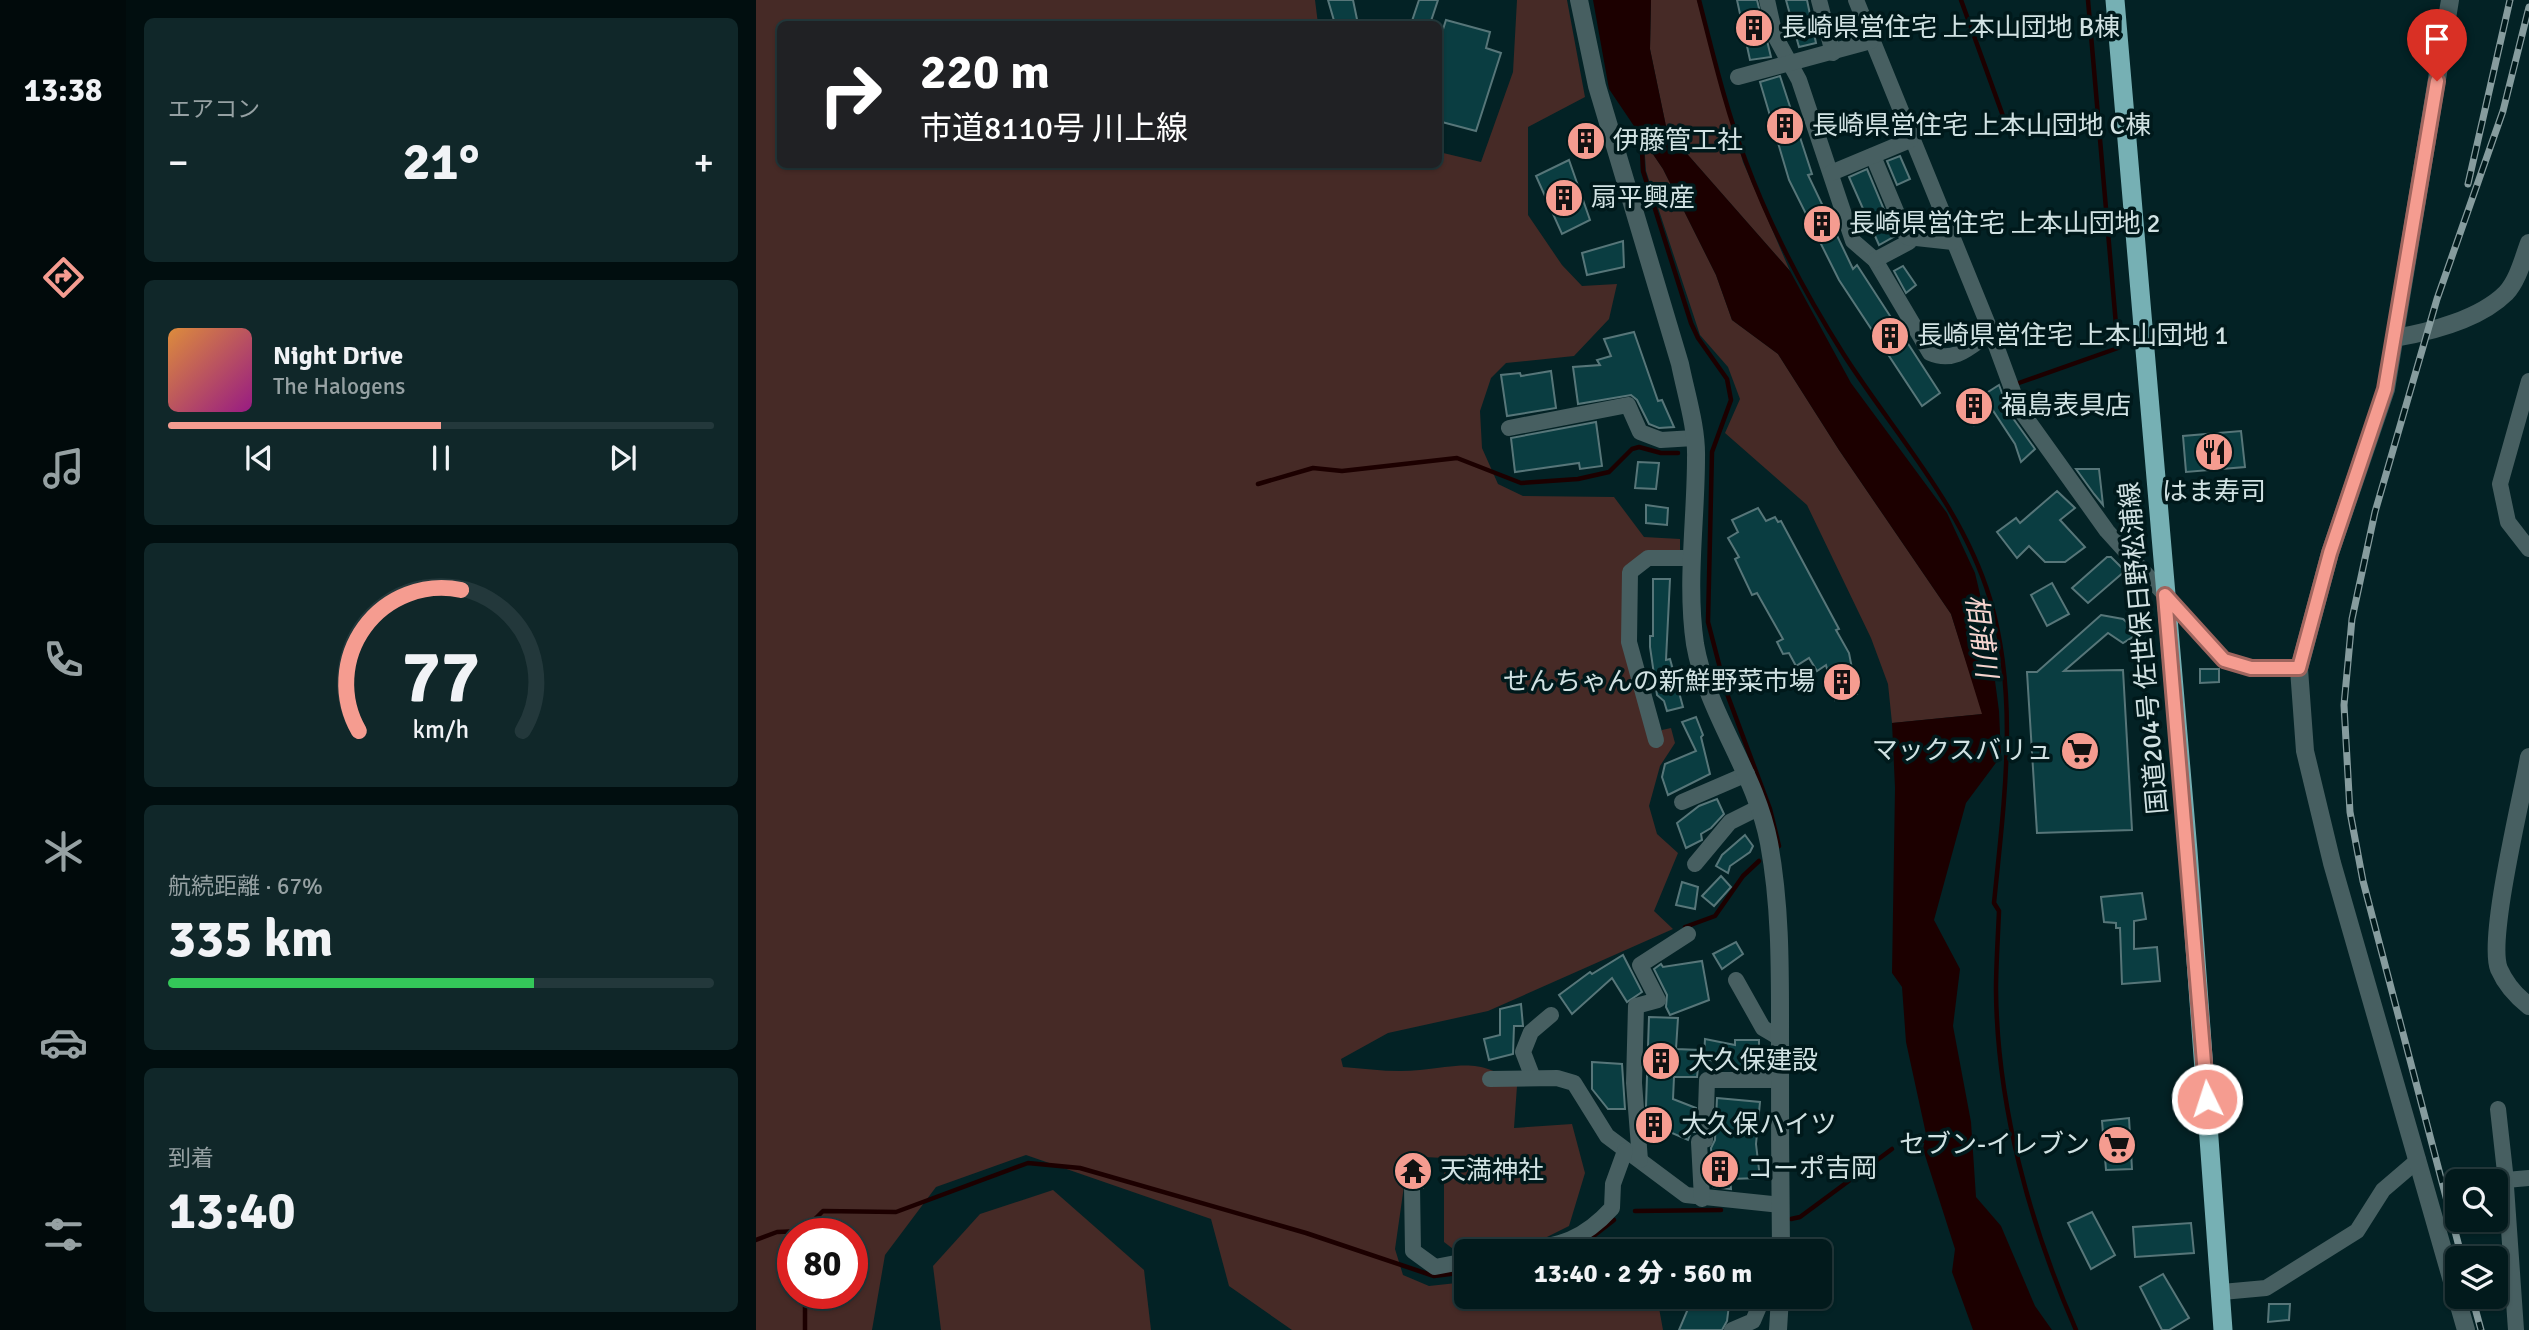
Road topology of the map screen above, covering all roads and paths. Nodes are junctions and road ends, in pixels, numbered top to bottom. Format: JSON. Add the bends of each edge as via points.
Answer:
{"nodes":[{"id":1,"x":1579,"y":0,"type":"edge"},
{"id":2,"x":1767,"y":0,"type":"edge"},
{"id":3,"x":1819,"y":0,"type":"edge"},
{"id":4,"x":1856,"y":0,"type":"edge"},
{"id":5,"x":2115,"y":0,"type":"edge"},
{"id":6,"x":2450,"y":0,"type":"edge"},
{"id":7,"x":1871,"y":41,"type":"junction"},
{"id":8,"x":1833,"y":53,"type":"junction"},
{"id":9,"x":1789,"y":64,"type":"junction"},
{"id":10,"x":1738,"y":77,"type":"dead end"},
{"id":11,"x":1910,"y":140,"type":"junction"},
{"id":12,"x":1873,"y":156,"type":"junction"},
{"id":13,"x":1831,"y":173,"type":"junction"},
{"id":14,"x":1908,"y":237,"type":"junction"},
{"id":15,"x":1953,"y":242,"type":"junction"},
{"id":16,"x":2529,"y":243,"type":"edge"},
{"id":17,"x":1875,"y":260,"type":"junction"},
{"id":18,"x":1992,"y":332,"type":"junction"},
{"id":19,"x":2395,"y":338,"type":"junction"},
{"id":20,"x":2529,"y":381,"type":"edge"},
{"id":21,"x":1509,"y":428,"type":"dead end"},
{"id":22,"x":1694,"y":438,"type":"junction"},
{"id":23,"x":2529,"y":549,"type":"edge"},
{"id":24,"x":1692,"y":558,"type":"junction"},
{"id":25,"x":2165,"y":595,"type":"junction"},
{"id":26,"x":2299,"y":668,"type":"junction"},
{"id":27,"x":1659,"y":729,"type":"dead end"},
{"id":28,"x":2529,"y":757,"type":"edge"},
{"id":29,"x":1746,"y":774,"type":"junction"},
{"id":30,"x":1682,"y":802,"type":"dead end"},
{"id":31,"x":1758,"y":808,"type":"junction"},
{"id":32,"x":1695,"y":864,"type":"dead end"},
{"id":33,"x":1688,"y":934,"type":"dead end"},
{"id":34,"x":1736,"y":980,"type":"dead end"},
{"id":35,"x":2529,"y":1006,"type":"edge"},
{"id":36,"x":1551,"y":1015,"type":"dead end"},
{"id":37,"x":1780,"y":1038,"type":"junction"},
{"id":38,"x":1533,"y":1078,"type":"junction"},
{"id":39,"x":1490,"y":1079,"type":"dead end"},
{"id":40,"x":1780,"y":1080,"type":"junction"},
{"id":41,"x":2498,"y":1109,"type":"dead end"},
{"id":42,"x":1625,"y":1151,"type":"junction"},
{"id":43,"x":1640,"y":1160,"type":"junction"},
{"id":44,"x":2418,"y":1160,"type":"junction"},
{"id":45,"x":2505,"y":1169,"type":"edge"},
{"id":46,"x":2529,"y":1178,"type":"edge"},
{"id":47,"x":2508,"y":1180,"type":"edge"},
{"id":48,"x":1412,"y":1186,"type":"dead end"},
{"id":49,"x":1702,"y":1199,"type":"junction"},
{"id":50,"x":1781,"y":1205,"type":"junction"},
{"id":51,"x":2508,"y":1210,"type":"edge"},
{"id":52,"x":1571,"y":1239,"type":"edge"},
{"id":53,"x":1781,"y":1239,"type":"edge"},
{"id":54,"x":1454,"y":1263,"type":"edge"},
{"id":55,"x":2222,"y":1292,"type":"junction"},
{"id":56,"x":1758,"y":1309,"type":"edge"},
{"id":57,"x":1779,"y":1309,"type":"edge"},
{"id":58,"x":1732,"y":1330,"type":"edge"},
{"id":59,"x":1778,"y":1330,"type":"edge"},
{"id":60,"x":2225,"y":1330,"type":"edge"},
{"id":61,"x":2466,"y":1330,"type":"edge"},
{"id":62,"x":2516,"y":1330,"type":"edge"}],
"edges":[{"from":1,"to":22,"type":"street","via":[[1597,86],[1680,364]]},
{"from":2,"to":9,"type":"street","via":[[1775,36]]},
{"from":3,"to":8,"type":"street"},
{"from":4,"to":7,"type":"street"},
{"from":5,"to":25,"type":"highway","name":"国道204号 佐世保日野松浦線"},
{"from":6,"to":19,"type":"street"},
{"from":7,"to":8,"type":"street"},
{"from":7,"to":11,"type":"street"},
{"from":8,"to":9,"type":"street"},
{"from":9,"to":10,"type":"street"},
{"from":9,"to":13,"type":"street","via":[[1799,80]]},
{"from":11,"to":12,"type":"street"},
{"from":11,"to":15,"type":"street"},
{"from":12,"to":13,"type":"street"},
{"from":12,"to":14,"type":"street"},
{"from":13,"to":17,"type":"street","via":[[1853,241]]},
{"from":14,"to":15,"type":"street"},
{"from":14,"to":17,"type":"street","via":[[1909,242]]},
{"from":15,"to":18,"type":"street"},
{"from":16,"to":19,"type":"street","via":[[2505,293],[2464,318],[2427,333]]},
{"from":17,"to":18,"type":"street","via":[[1930,353],[1953,357]]},
{"from":18,"to":25,"type":"street","via":[[2019,408],[2107,531]]},
{"from":19,"to":26,"type":"street","via":[[2385,389],[2334,541]]},
{"from":20,"to":23,"type":"street","via":[[2500,484],[2503,511]]},
{"from":21,"to":22,"type":"street","via":[[1628,405],[1640,432],[1661,440]]},
{"from":22,"to":24,"type":"street"},
{"from":24,"to":27,"type":"street","via":[[1648,558],[1630,572],[1629,642]]},
{"from":24,"to":29,"type":"street","via":[[1692,612],[1700,665]]},
{"from":25,"to":26,"type":"street","via":[[2224,660],[2251,668]]},
{"from":25,"to":55,"type":"highway","name":"国道204号 佐世保日野松浦線"},
{"from":26,"to":44,"type":"street","via":[[2305,751],[2332,863]]},
{"from":28,"to":35,"type":"street","via":[[2496,933],[2498,967],[2513,993]]},
{"from":29,"to":30,"type":"street"},
{"from":29,"to":31,"type":"street"},
{"from":31,"to":32,"type":"street","via":[[1730,822]]},
{"from":31,"to":37,"type":"street","via":[[1769,839],[1775,880]]},
{"from":33,"to":43,"type":"street","via":[[1640,965],[1658,1000],[1636,1006],[1634,1083]]},
{"from":34,"to":37,"type":"street","via":[[1763,1028]]},
{"from":36,"to":38,"type":"street","via":[[1531,1032],[1523,1052]]},
{"from":37,"to":40,"type":"street"},
{"from":38,"to":39,"type":"street"},
{"from":38,"to":42,"type":"street","via":[[1574,1083],[1607,1136]]},
{"from":40,"to":49,"type":"street","via":[[1707,1080],[1705,1140],[1699,1142]]},
{"from":40,"to":50,"type":"street"},
{"from":41,"to":45,"type":"street"},
{"from":42,"to":43,"type":"street"},
{"from":42,"to":52,"type":"street","via":[[1613,1184],[1612,1208],[1591,1231]]},
{"from":43,"to":49,"type":"street","via":[[1686,1195]]},
{"from":44,"to":55,"type":"street","via":[[2383,1189],[2357,1231],[2266,1288]]},
{"from":44,"to":61,"type":"street"},
{"from":46,"to":47,"type":"street"},
{"from":48,"to":54,"type":"street","via":[[1413,1251],[1435,1267]]},
{"from":49,"to":50,"type":"street"},
{"from":50,"to":53,"type":"street"},
{"from":51,"to":62,"type":"street"},
{"from":55,"to":60,"type":"highway","name":"国道204号 佐世保日野松浦線"},
{"from":56,"to":58,"type":"street","via":[[1753,1321]]},
{"from":57,"to":59,"type":"street"}]}
